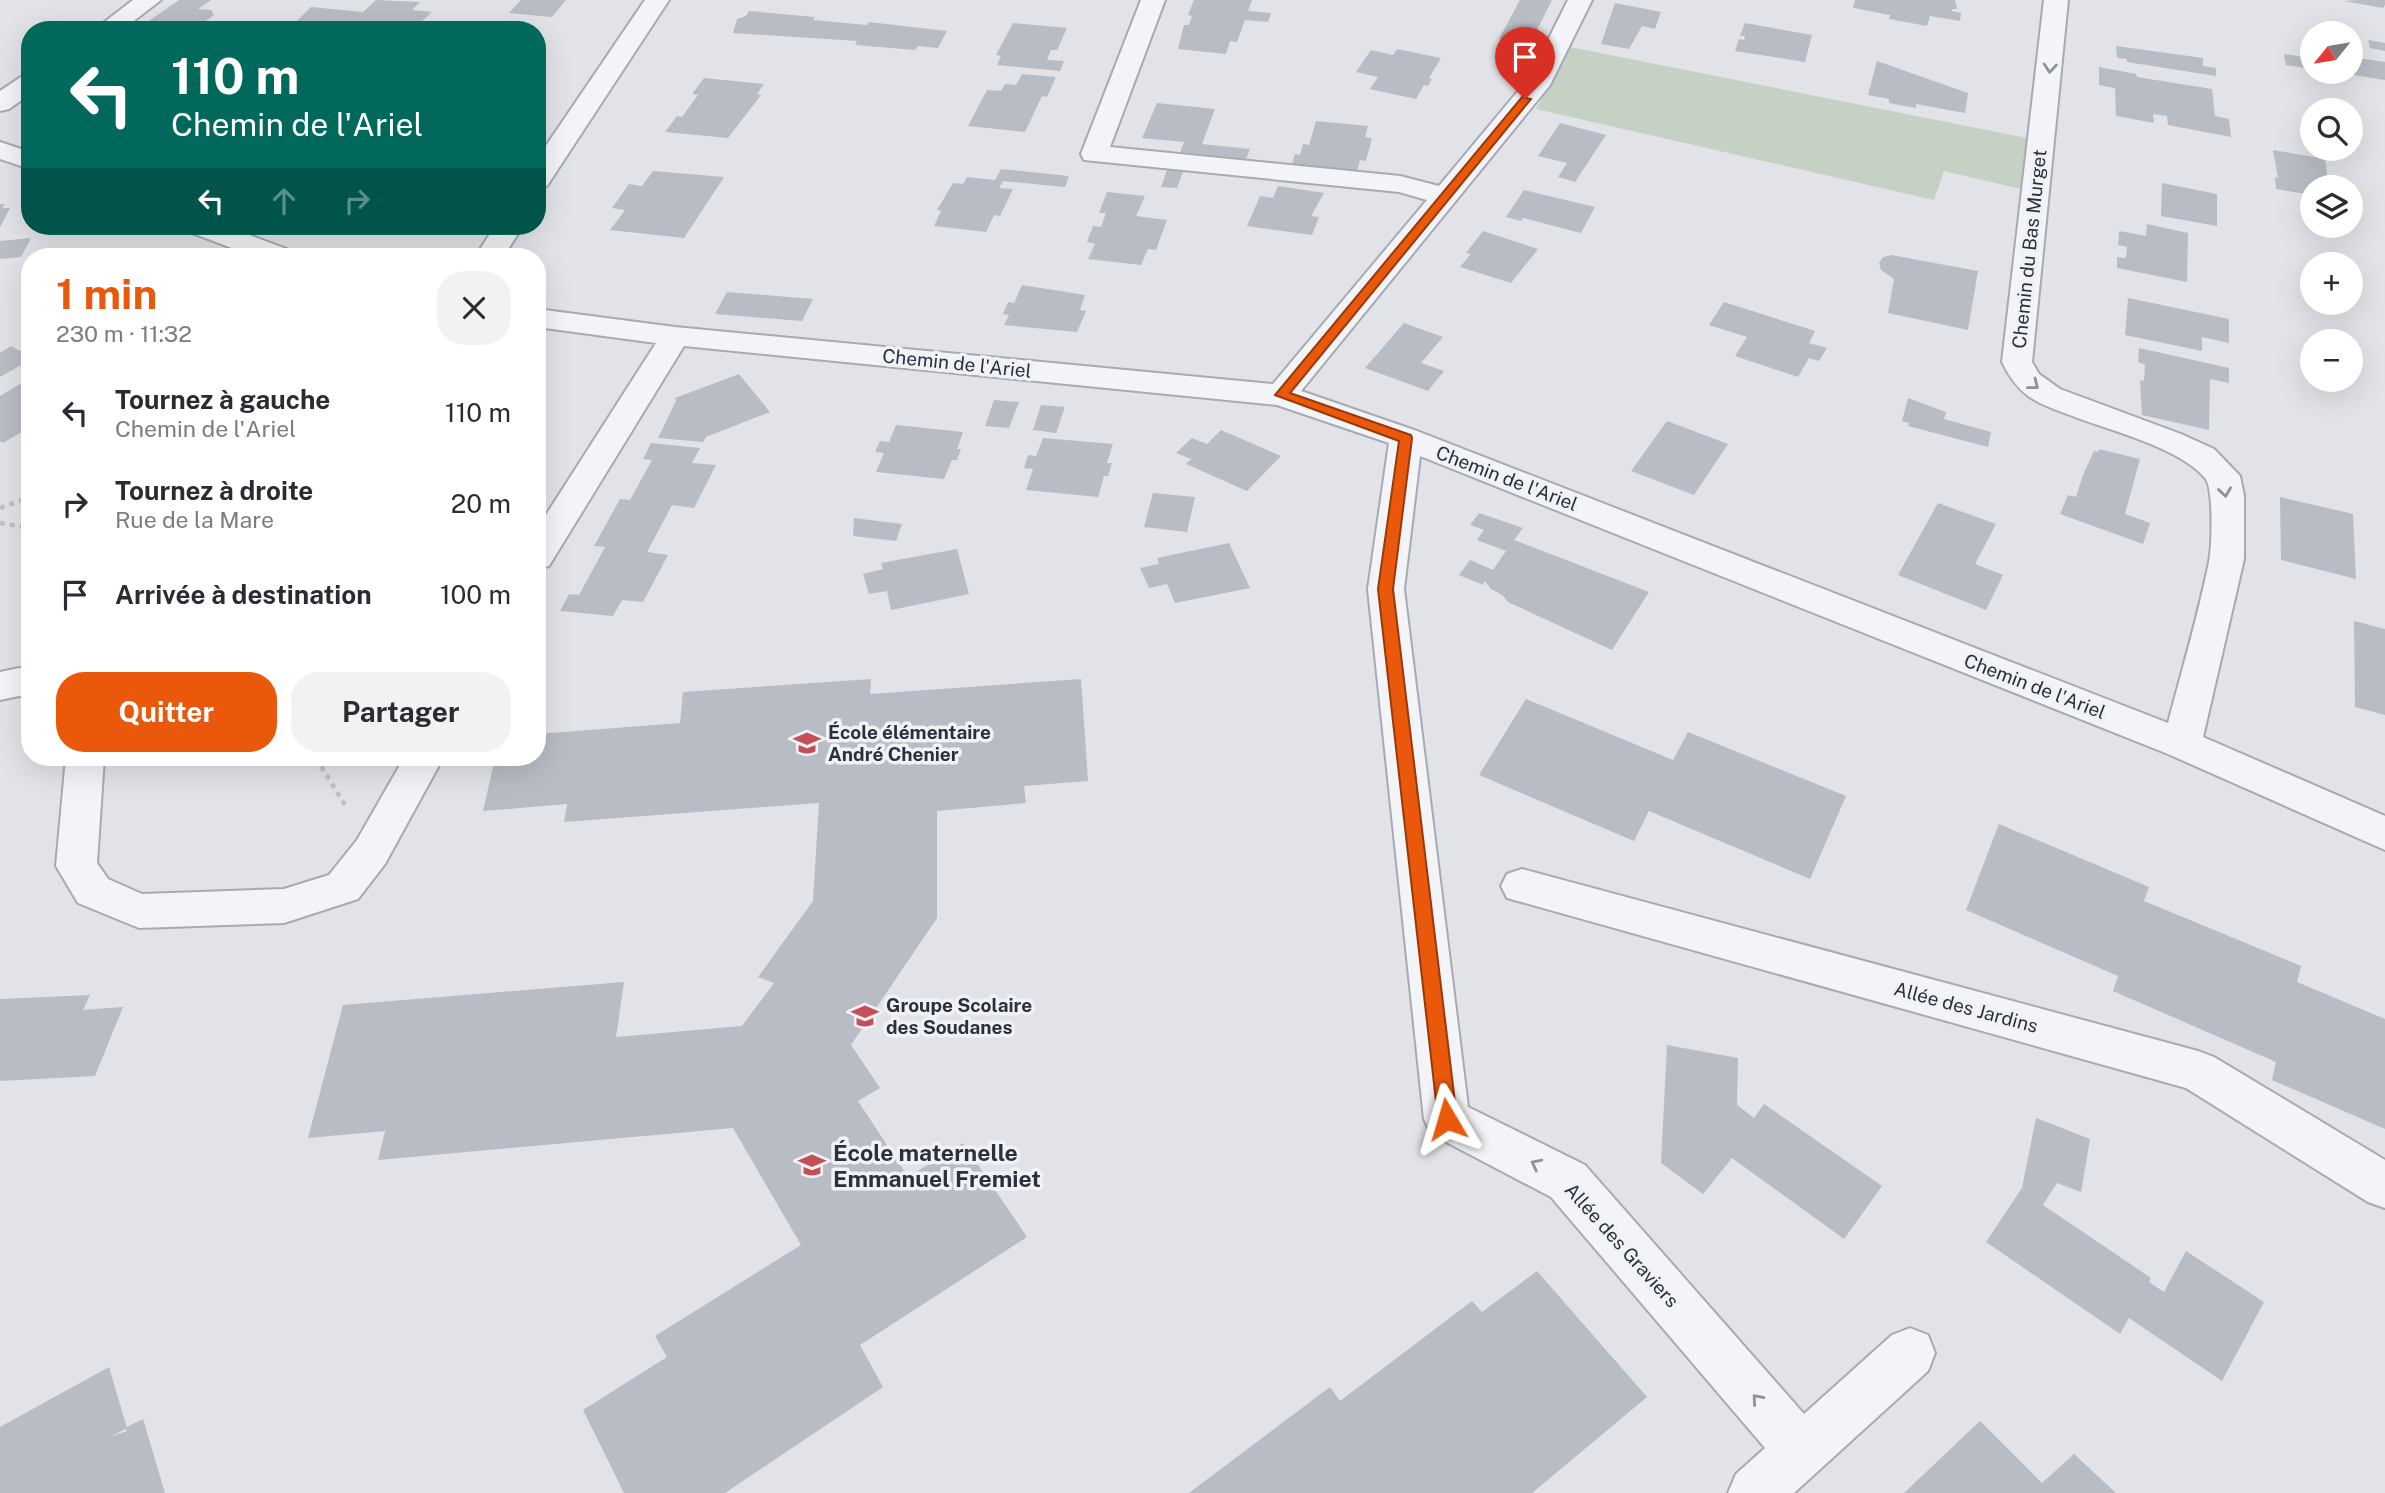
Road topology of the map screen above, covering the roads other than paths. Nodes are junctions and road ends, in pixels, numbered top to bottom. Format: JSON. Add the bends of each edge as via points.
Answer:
{"nodes":[{"id":1,"x":149,"y":0,"type":"edge"},
{"id":2,"x":657,"y":0,"type":"edge"},
{"id":3,"x":1153,"y":0,"type":"edge"},
{"id":4,"x":1580,"y":0,"type":"edge"},
{"id":5,"x":2056,"y":0,"type":"edge"},
{"id":6,"x":119,"y":21,"type":"edge"},
{"id":7,"x":21,"y":88,"type":"edge"},
{"id":8,"x":0,"y":103,"type":"edge"},
{"id":9,"x":0,"y":150,"type":"edge"},
{"id":10,"x":21,"y":158,"type":"edge"},
{"id":11,"x":546,"y":166,"type":"edge"},
{"id":12,"x":1446,"y":195,"type":"junction"},
{"id":13,"x":223,"y":235,"type":"edge"},
{"id":14,"x":258,"y":248,"type":"edge"},
{"id":15,"x":546,"y":319,"type":"edge"},
{"id":16,"x":675,"y":336,"type":"junction"},
{"id":17,"x":1281,"y":395,"type":"junction"},
{"id":18,"x":1406,"y":438,"type":"junction"},
{"id":19,"x":546,"y":543,"type":"edge"},
{"id":20,"x":21,"y":682,"type":"edge"},
{"id":21,"x":0,"y":686,"type":"edge"},
{"id":22,"x":2182,"y":744,"type":"junction"},
{"id":23,"x":86,"y":766,"type":"edge"},
{"id":24,"x":419,"y":766,"type":"edge"},
{"id":25,"x":2385,"y":834,"type":"edge"},
{"id":26,"x":1522,"y":886,"type":"dead end"},
{"id":27,"x":2385,"y":1186,"type":"edge"},
{"id":28,"x":1910,"y":1353,"type":"dead end"},
{"id":29,"x":1802,"y":1451,"type":"junction"},
{"id":30,"x":1755,"y":1493,"type":"edge"}],
"edges":[{"from":1,"to":6,"type":"street"},
{"from":2,"to":11,"type":"street"},
{"from":3,"to":12,"type":"street","via":[[1094,154],[1400,184]]},
{"from":4,"to":12,"type":"street","via":[[1541,80]]},
{"from":5,"to":22,"type":"street","name":"Chemin du Bas Murget","one_way":true,"via":[[2017,362],[2026,380],[2049,396],[2169,441],[2202,457],[2222,476],[2227,496],[2227,559]]},
{"from":7,"to":8,"type":"street"},
{"from":9,"to":10,"type":"street"},
{"from":12,"to":17,"type":"street"},
{"from":13,"to":14,"type":"street"},
{"from":15,"to":16,"type":"street","name":"Chemin de l'Ariel"},
{"from":16,"to":17,"type":"street","name":"Chemin de l'Ariel"},
{"from":16,"to":19,"type":"street"},
{"from":17,"to":18,"type":"street","name":"Chemin de l'Ariel"},
{"from":18,"to":22,"type":"street","name":"Chemin de l'Ariel"},
{"from":29,"to":18,"type":"street","name":"Allée des Graviers","one_way":true,"via":[[1568,1181],[1447,1119],[1385,589]]},
{"from":20,"to":21,"type":"street"},
{"from":22,"to":25,"type":"street","name":"Chemin de l'Ariel"},
{"from":23,"to":24,"type":"street","via":[[76,866],[93,891],[139,911],[285,906],[343,887],[371,852]]},
{"from":26,"to":27,"type":"street","name":"Allée des Jardins","via":[[2198,1071]]},
{"from":28,"to":29,"type":"street"},
{"from":29,"to":30,"type":"street"}]}
